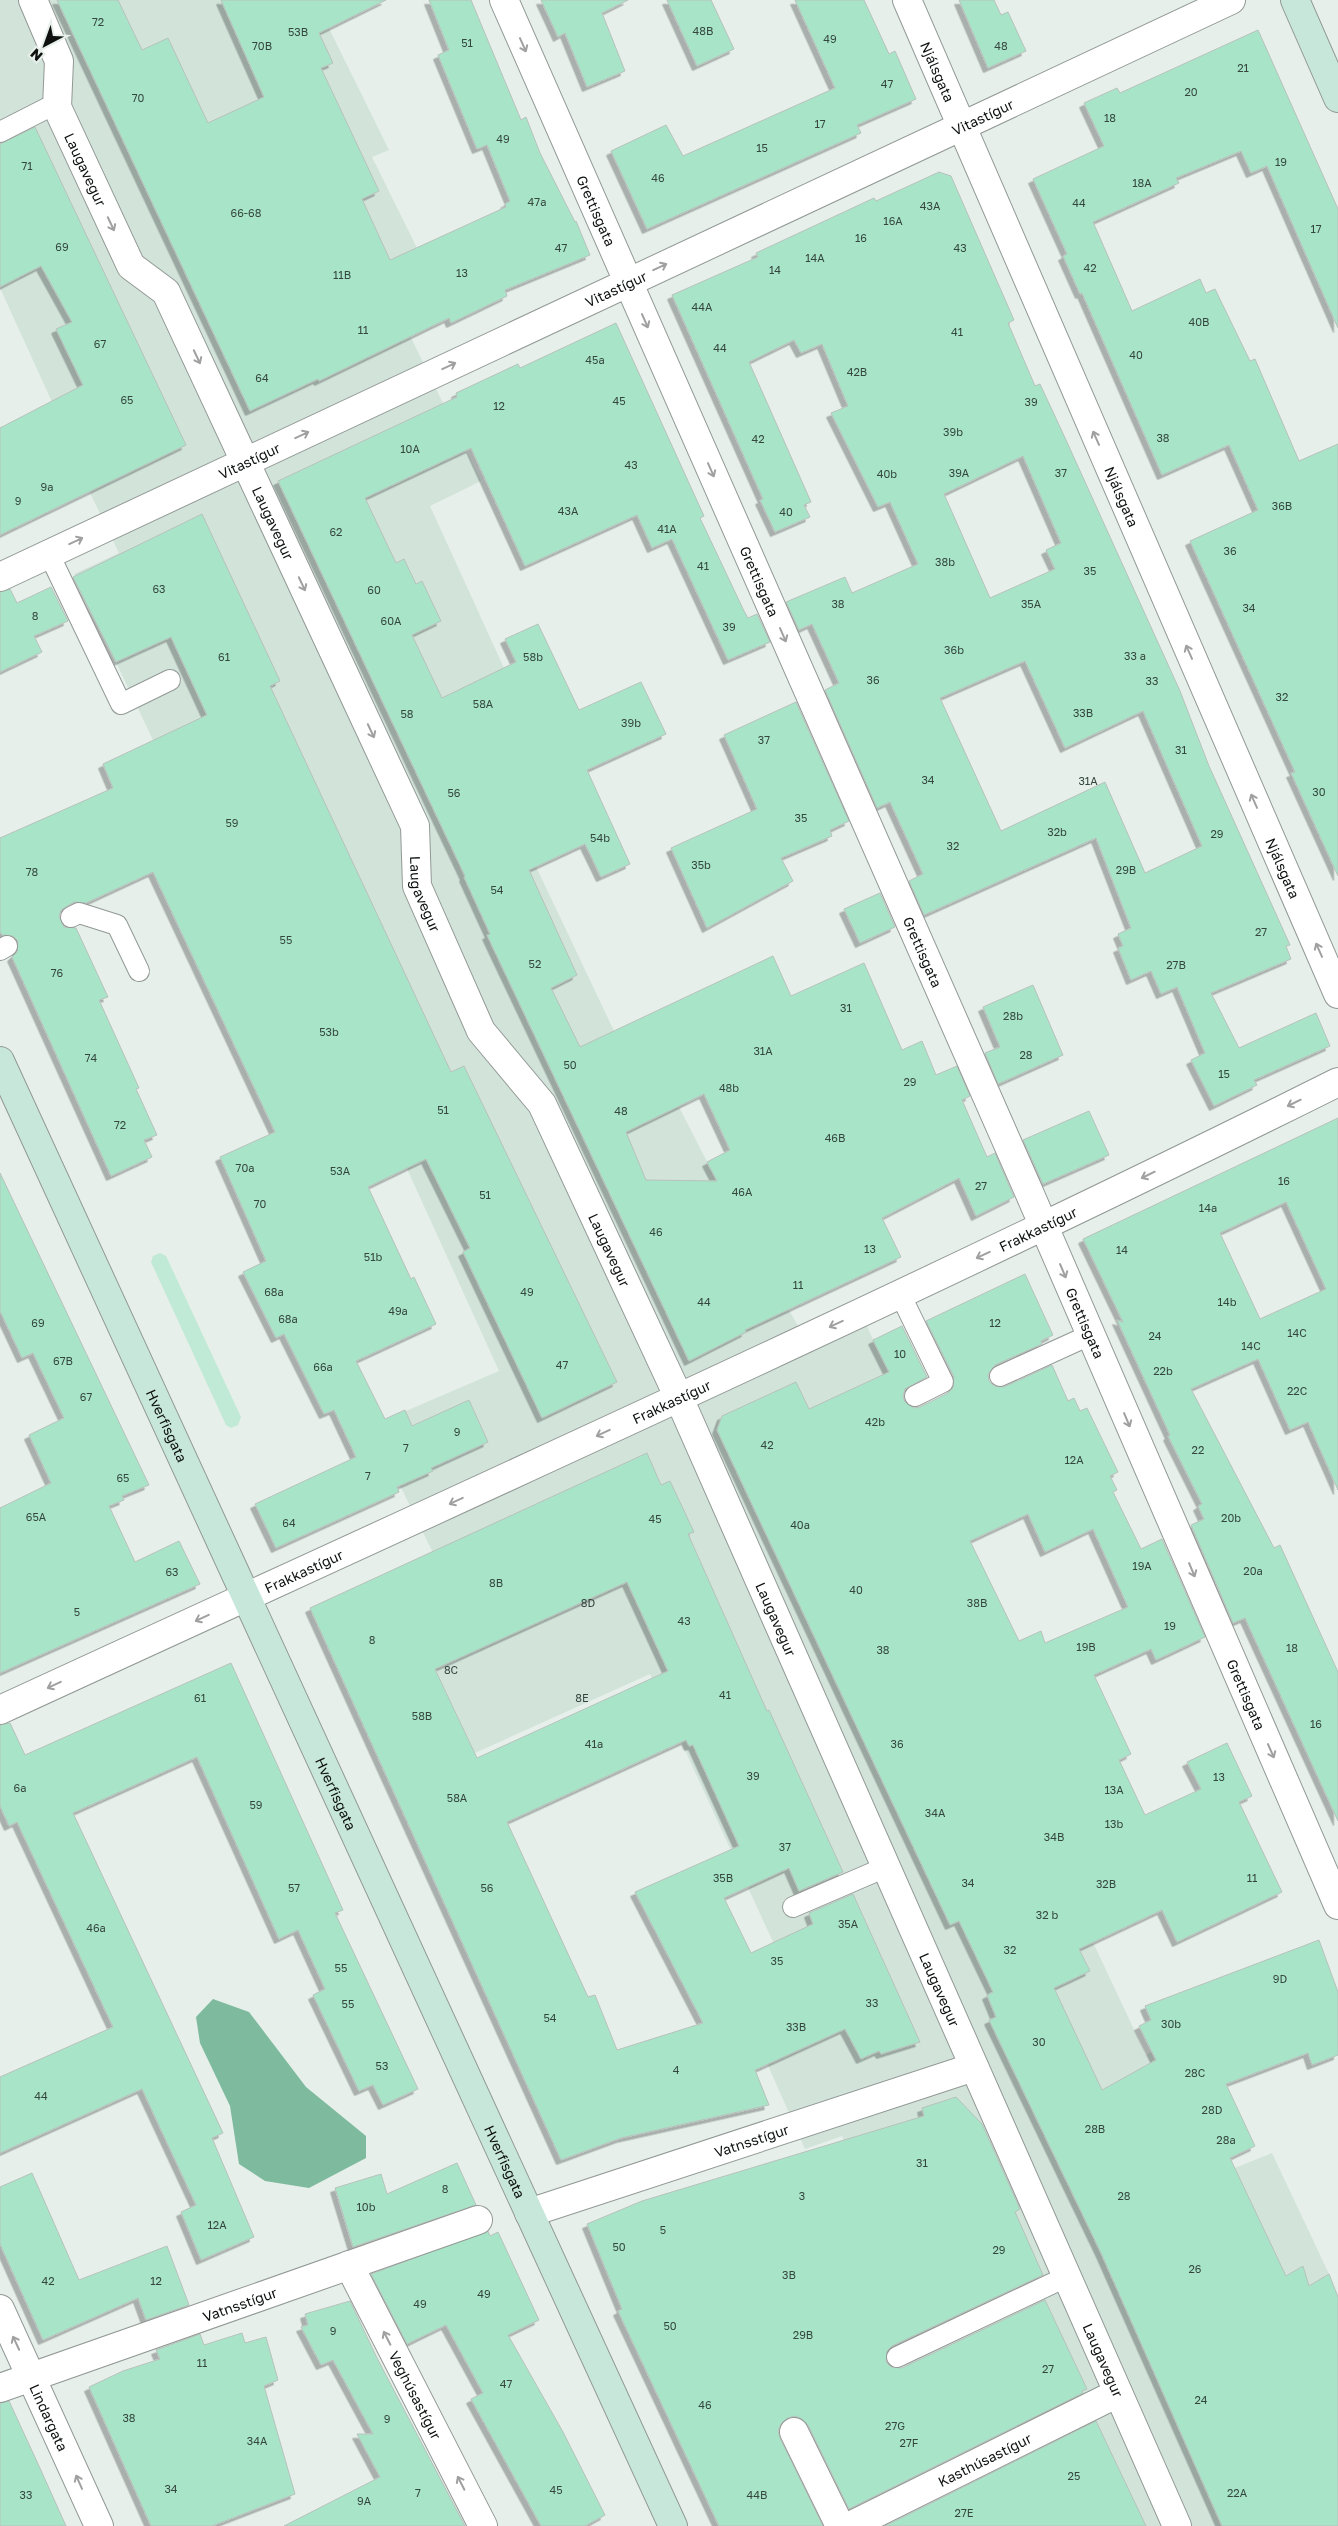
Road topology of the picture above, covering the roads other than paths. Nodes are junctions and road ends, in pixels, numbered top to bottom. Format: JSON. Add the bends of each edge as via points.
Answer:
{"nodes":[{"id":1,"x":33,"y":0,"type":"edge"},
{"id":2,"x":504,"y":0,"type":"edge"},
{"id":3,"x":907,"y":0,"type":"edge"},
{"id":4,"x":1231,"y":0,"type":"edge"},
{"id":5,"x":1296,"y":0,"type":"edge"},
{"id":6,"x":1338,"y":98,"type":"edge"},
{"id":7,"x":57,"y":103,"type":"junction"},
{"id":8,"x":961,"y":127,"type":"junction"},
{"id":9,"x":0,"y":132,"type":"edge"},
{"id":10,"x":628,"y":282,"type":"junction"},
{"id":11,"x":245,"y":462,"type":"junction"},
{"id":12,"x":49,"y":554,"type":"junction"},
{"id":13,"x":0,"y":577,"type":"edge"},
{"id":14,"x":170,"y":680,"type":"dead end"},
{"id":15,"x":71,"y":917,"type":"dead end"},
{"id":16,"x":139,"y":971,"type":"dead end"},
{"id":17,"x":1338,"y":994,"type":"edge"},
{"id":18,"x":0,"y":1061,"type":"edge"},
{"id":19,"x":1338,"y":1082,"type":"edge"},
{"id":20,"x":1043,"y":1227,"type":"junction"},
{"id":21,"x":900,"y":1294,"type":"junction"},
{"id":22,"x":1090,"y":1335,"type":"junction"},
{"id":23,"x":1000,"y":1376,"type":"dead end"},
{"id":24,"x":914,"y":1396,"type":"dead end"},
{"id":25,"x":679,"y":1398,"type":"junction"},
{"id":26,"x":246,"y":1597,"type":"junction"},
{"id":27,"x":0,"y":1710,"type":"edge"},
{"id":28,"x":886,"y":1867,"type":"junction"},
{"id":29,"x":1338,"y":1905,"type":"edge"},
{"id":30,"x":793,"y":1907,"type":"dead end"},
{"id":31,"x":974,"y":2067,"type":"junction"},
{"id":32,"x":529,"y":2213,"type":"junction"},
{"id":33,"x":478,"y":2220,"type":"dead end"},
{"id":34,"x":349,"y":2265,"type":"junction"},
{"id":35,"x":1068,"y":2276,"type":"junction"},
{"id":36,"x":0,"y":2309,"type":"edge"},
{"id":37,"x":897,"y":2357,"type":"dead end"},
{"id":38,"x":32,"y":2377,"type":"junction"},
{"id":39,"x":0,"y":2388,"type":"edge"},
{"id":40,"x":1118,"y":2393,"type":"junction"},
{"id":41,"x":794,"y":2432,"type":"dead end"},
{"id":42,"x":99,"y":2526,"type":"edge"},
{"id":43,"x":483,"y":2526,"type":"edge"},
{"id":44,"x":673,"y":2526,"type":"edge"},
{"id":45,"x":840,"y":2526,"type":"edge"},
{"id":46,"x":850,"y":2526,"type":"edge"},
{"id":47,"x":1176,"y":2526,"type":"edge"}],
"edges":[{"from":1,"to":7,"type":"street","name":"Laugavegur","via":[[59,61]]},
{"from":2,"to":10,"type":"street","name":"Grettisgata","one_way":true},
{"from":3,"to":8,"type":"street","name":"Njálsgata"},
{"from":4,"to":8,"type":"street","name":"Vitastígur"},
{"from":5,"to":6,"type":"street"},
{"from":7,"to":9,"type":"lane"},
{"from":7,"to":11,"type":"street","name":"Laugavegur","one_way":true,"via":[[131,266],[166,292]]},
{"from":10,"to":8,"type":"street","name":"Vitastígur","one_way":true},
{"from":17,"to":8,"type":"street","name":"Njálsgata","one_way":true},
{"from":11,"to":10,"type":"street","name":"Vitastígur","one_way":true},
{"from":10,"to":20,"type":"street","name":"Grettisgata","one_way":true},
{"from":12,"to":11,"type":"street","name":"Vitastígur","one_way":true},
{"from":11,"to":25,"type":"street","name":"Laugavegur","one_way":true,"via":[[415,826],[417,886],[481,1031],[542,1104]]},
{"from":12,"to":13,"type":"street","name":"Vitastígur"},
{"from":12,"to":14,"type":"lane","via":[[121,704]]},
{"from":15,"to":16,"type":"lane","via":[[79,913],[117,924]]},
{"from":18,"to":26,"type":"street","name":"Hverfisgata"},
{"from":19,"to":20,"type":"street","name":"Frakkastígur","one_way":true},
{"from":20,"to":21,"type":"street","name":"Frakkastígur","one_way":true},
{"from":20,"to":22,"type":"street","name":"Grettisgata","one_way":true},
{"from":21,"to":24,"type":"lane","via":[[943,1382]]},
{"from":21,"to":25,"type":"street","name":"Frakkastígur","one_way":true},
{"from":22,"to":23,"type":"lane"},
{"from":22,"to":29,"type":"street","name":"Grettisgata","one_way":true},
{"from":25,"to":26,"type":"street","name":"Frakkastígur","one_way":true},
{"from":25,"to":28,"type":"street","name":"Laugavegur"},
{"from":26,"to":27,"type":"street","name":"Frakkastígur","one_way":true},
{"from":26,"to":32,"type":"street","name":"Hverfisgata"},
{"from":28,"to":30,"type":"lane"},
{"from":28,"to":31,"type":"street","name":"Laugavegur"},
{"from":31,"to":32,"type":"street","name":"Vatnsstígur"},
{"from":31,"to":35,"type":"street","name":"Laugavegur"},
{"from":32,"to":44,"type":"street","name":"Hverfisgata"},
{"from":33,"to":34,"type":"street","name":"Vatnsstígur"},
{"from":34,"to":38,"type":"street","name":"Vatnsstígur"},
{"from":43,"to":34,"type":"street","name":"Veghúsastígur","one_way":true},
{"from":35,"to":37,"type":"lane"},
{"from":35,"to":40,"type":"street","name":"Laugavegur"},
{"from":38,"to":36,"type":"street","name":"Lindargata","one_way":true},
{"from":38,"to":39,"type":"street","name":"Vatnsstígur"},
{"from":42,"to":38,"type":"street","name":"Lindargata","one_way":true},
{"from":40,"to":46,"type":"street","name":"Kasthúsastígur"},
{"from":40,"to":47,"type":"street","name":"Laugavegur"},
{"from":41,"to":45,"type":"street"}]}
